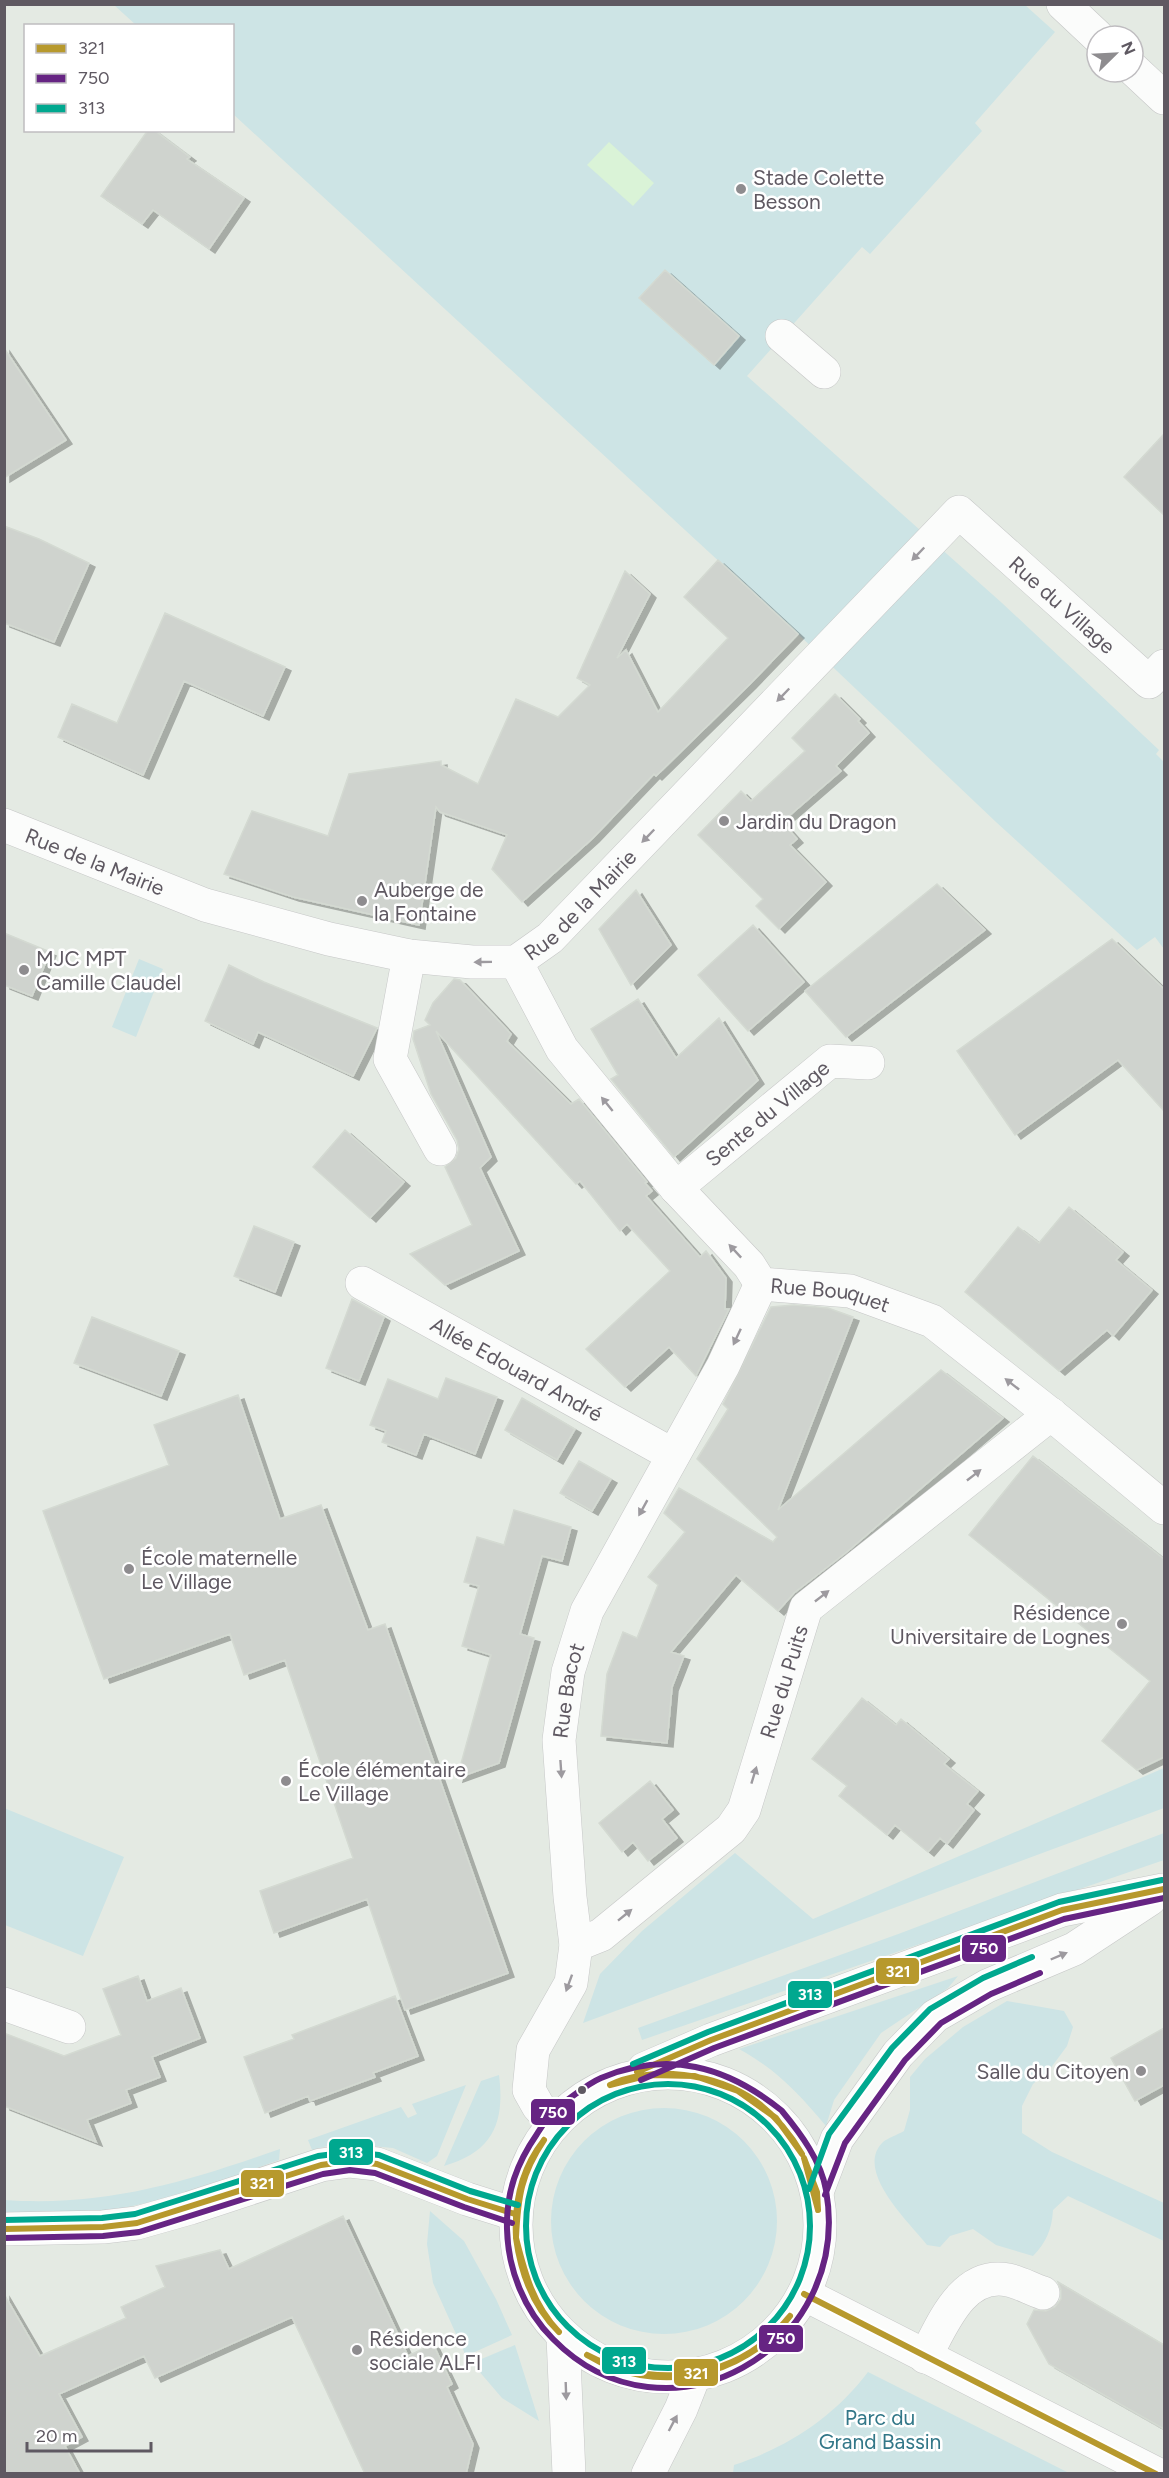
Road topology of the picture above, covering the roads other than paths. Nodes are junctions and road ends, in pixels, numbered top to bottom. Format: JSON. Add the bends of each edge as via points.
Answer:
{"nodes":[{"id":1,"x":1063,"y":4,"type":"edge"},
{"id":2,"x":1085,"y":25,"type":"edge"},
{"id":3,"x":1145,"y":80,"type":"edge"},
{"id":4,"x":1164,"y":98,"type":"edge"},
{"id":5,"x":782,"y":336,"type":"dead end"},
{"id":6,"x":824,"y":372,"type":"dead end"},
{"id":7,"x":958,"y":512,"type":"joint"},
{"id":8,"x":1159,"y":682,"type":"edge"},
{"id":9,"x":4,"y":825,"type":"edge"},
{"id":10,"x":409,"y":956,"type":"junction"},
{"id":11,"x":516,"y":962,"type":"junction"},
{"id":12,"x":868,"y":1063,"type":"dead end"},
{"id":13,"x":440,"y":1149,"type":"dead end"},
{"id":14,"x":676,"y":1188,"type":"junction"},
{"id":15,"x":362,"y":1283,"type":"dead end"},
{"id":16,"x":761,"y":1284,"type":"junction"},
{"id":17,"x":1055,"y":1417,"type":"junction"},
{"id":18,"x":672,"y":1455,"type":"junction"},
{"id":19,"x":1164,"y":1508,"type":"edge"},
{"id":20,"x":1163,"y":1890,"type":"edge"},
{"id":21,"x":576,"y":1945,"type":"junction"},
{"id":22,"x":4,"y":2004,"type":"edge"},
{"id":23,"x":69,"y":2027,"type":"dead end"},
{"id":24,"x":615,"y":2082,"type":"junction"},
{"id":25,"x":554,"y":2124,"type":"junction"},
{"id":26,"x":817,"y":2192,"type":"junction"},
{"id":27,"x":515,"y":2214,"type":"junction"},
{"id":28,"x":4,"y":2229,"type":"edge"},
{"id":29,"x":1043,"y":2293,"type":"dead end"},
{"id":30,"x":804,"y":2294,"type":"junction"},
{"id":31,"x":563,"y":2337,"type":"junction"},
{"id":32,"x":925,"y":2357,"type":"junction"},
{"id":33,"x":694,"y":2376,"type":"junction"},
{"id":34,"x":569,"y":2474,"type":"edge"},
{"id":35,"x":648,"y":2474,"type":"edge"},
{"id":36,"x":1157,"y":2474,"type":"edge"}],
"edges":[{"from":1,"to":2,"type":"street"},
{"from":3,"to":4,"type":"street"},
{"from":5,"to":6,"type":"street"},
{"from":7,"to":8,"type":"street","name":"Rue du Village"},
{"from":7,"to":11,"type":"street","name":"Rue de la Mairie","one_way":true,"via":[[550,938]]},
{"from":9,"to":10,"type":"street","name":"Rue de la Mairie","via":[[205,905]]},
{"from":11,"to":10,"type":"street","name":"Rue de la Mairie","one_way":true},
{"from":10,"to":13,"type":"street","via":[[390,1059]]},
{"from":14,"to":11,"type":"street","name":"Rue Bouquet","one_way":true,"via":[[562,1048]]},
{"from":12,"to":14,"type":"street","name":"Sente du Village","via":[[830,1061]]},
{"from":16,"to":14,"type":"street","name":"Rue Bouquet","one_way":true},
{"from":15,"to":18,"type":"street","name":"Allée Edouard André"},
{"from":17,"to":16,"type":"street","name":"Rue Bouquet","one_way":true,"via":[[932,1321],[850,1291]]},
{"from":16,"to":18,"type":"street","name":"Rue Bacot","one_way":true,"via":[[723,1366]]},
{"from":17,"to":19,"type":"street","name":"Rue Bouquet"},
{"from":21,"to":17,"type":"street","name":"Rue du Puits","one_way":true,"via":[[601,1935],[731,1829],[744,1810],[806,1608]]},
{"from":18,"to":21,"type":"street","name":"Rue Bacot","one_way":true,"via":[[587,1611],[568,1672],[559,1740]]},
{"from":20,"to":24,"type":"street","via":[[1062,1910],[711,2040]]},
{"from":26,"to":20,"type":"street","one_way":true,"via":[[837,2139],[898,2054],[935,2016],[987,1986],[1074,1949]]},
{"from":21,"to":25,"type":"street","name":"Rue Bacot","one_way":true,"via":[[571,1983],[533,2050],[529,2090]]},
{"from":22,"to":23,"type":"street"},
{"from":24,"to":25,"type":"street","via":[[591,2093]]},
{"from":24,"to":26,"type":"street","via":[[642,2074],[700,2076],[752,2098],[793,2139]]},
{"from":25,"to":27,"type":"street","via":[[532,2155]]},
{"from":26,"to":30,"type":"street","via":[[819,2244]]},
{"from":27,"to":28,"type":"street","via":[[377,2164],[350,2161],[321,2165],[137,2223]]},
{"from":27,"to":31,"type":"street","via":[[521,2268],[545,2317]]},
{"from":29,"to":32,"type":"street","via":[[1006,2280],[977,2285],[952,2308]]},
{"from":30,"to":32,"type":"street"},
{"from":30,"to":33,"type":"street","via":[[770,2339],[721,2369]]},
{"from":31,"to":33,"type":"street","via":[[586,2355],[629,2373],[666,2378]]},
{"from":31,"to":34,"type":"street","one_way":true},
{"from":32,"to":36,"type":"street"},
{"from":35,"to":33,"type":"street","one_way":true}]}
